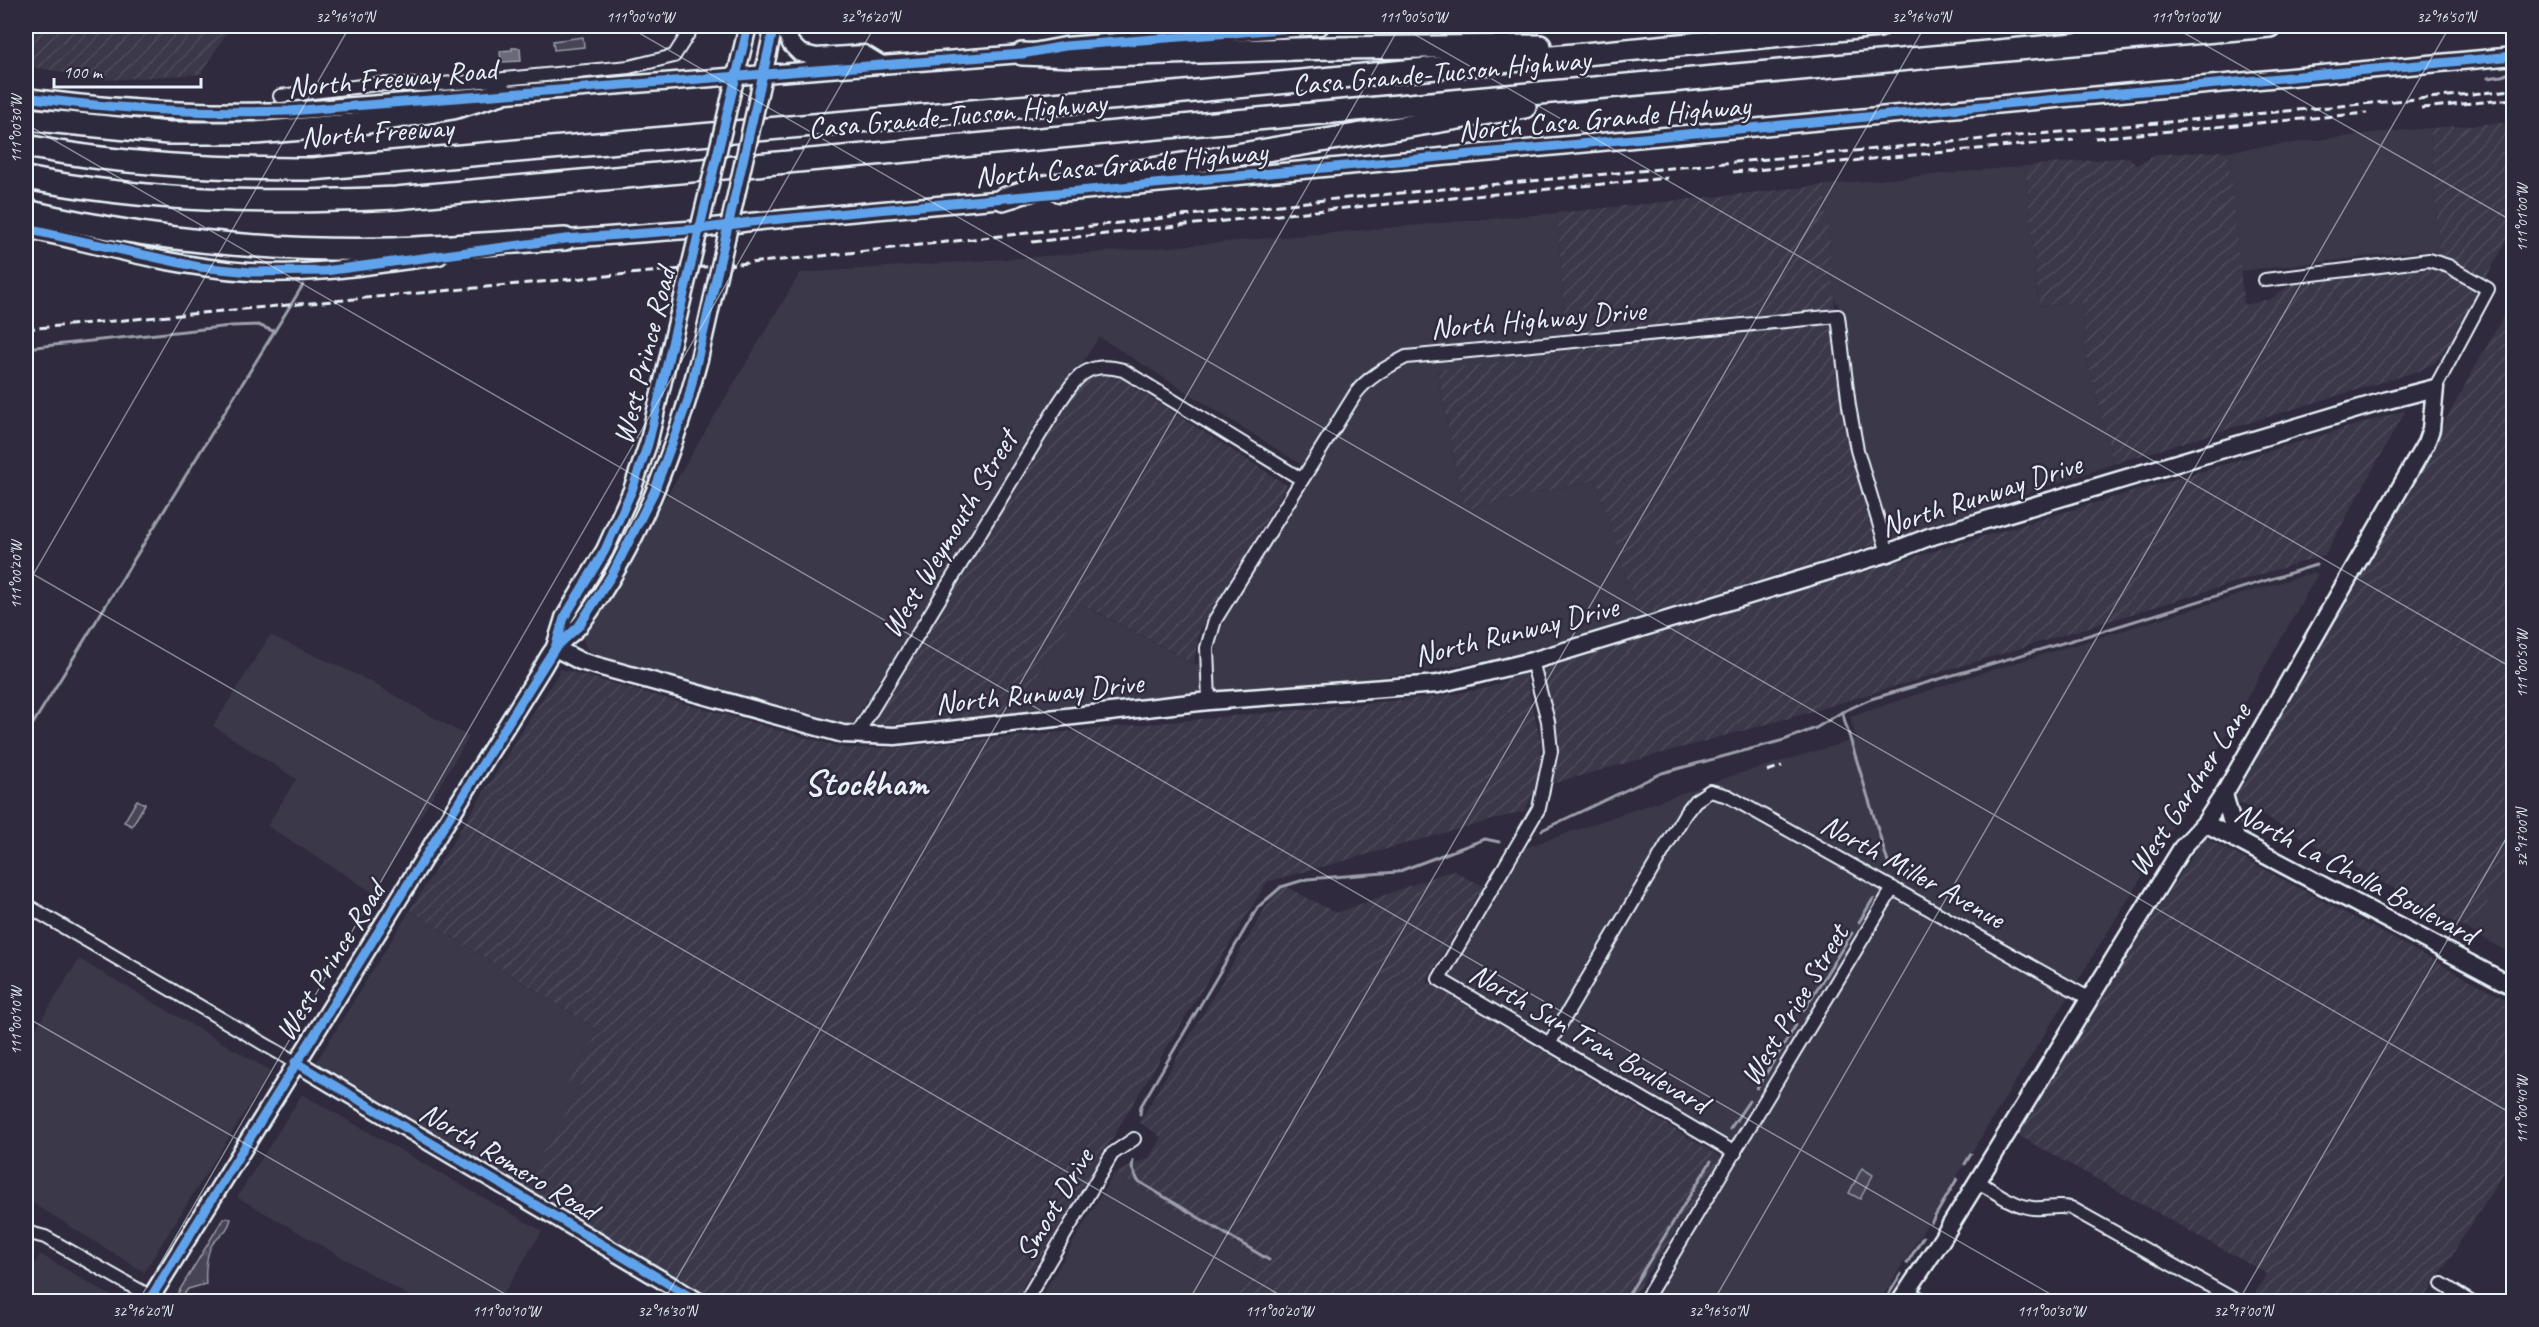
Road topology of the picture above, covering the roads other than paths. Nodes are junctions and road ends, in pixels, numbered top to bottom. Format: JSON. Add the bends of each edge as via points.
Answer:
{"nodes":[{"id":1,"x":693,"y":26,"type":"edge"},
{"id":2,"x":748,"y":26,"type":"edge"},
{"id":3,"x":774,"y":26,"type":"edge"},
{"id":4,"x":784,"y":26,"type":"edge"},
{"id":5,"x":1320,"y":26,"type":"edge"},
{"id":6,"x":1879,"y":26,"type":"edge"},
{"id":7,"x":2270,"y":26,"type":"edge"},
{"id":8,"x":1658,"y":46,"type":"junction"},
{"id":9,"x":1022,"y":54,"type":"junction"},
{"id":10,"x":2514,"y":56,"type":"edge"},
{"id":11,"x":882,"y":65,"type":"junction"},
{"id":12,"x":763,"y":74,"type":"junction"},
{"id":13,"x":735,"y":76,"type":"junction"},
{"id":14,"x":1673,"y":81,"type":"junction"},
{"id":15,"x":502,"y":93,"type":"junction"},
{"id":16,"x":280,"y":96,"type":"dead end"},
{"id":17,"x":26,"y":97,"type":"edge"},
{"id":18,"x":26,"y":119,"type":"edge"},
{"id":19,"x":734,"y":132,"type":"joint"},
{"id":20,"x":26,"y":146,"type":"edge"},
{"id":21,"x":26,"y":177,"type":"edge"},
{"id":22,"x":1003,"y":199,"type":"junction"},
{"id":23,"x":26,"y":211,"type":"edge"},
{"id":24,"x":727,"y":226,"type":"junction"},
{"id":25,"x":26,"y":229,"type":"edge"},
{"id":26,"x":700,"y":229,"type":"junction"},
{"id":27,"x":565,"y":239,"type":"junction"},
{"id":28,"x":2265,"y":280,"type":"dead end"},
{"id":29,"x":2435,"y":388,"type":"junction"},
{"id":30,"x":1301,"y":479,"type":"junction"},
{"id":31,"x":1888,"y":553,"type":"junction"},
{"id":32,"x":555,"y":648,"type":"junction"},
{"id":33,"x":1532,"y":661,"type":"junction"},
{"id":34,"x":1209,"y":701,"type":"junction"},
{"id":35,"x":857,"y":735,"type":"junction"},
{"id":36,"x":2224,"y":794,"type":"junction"},
{"id":37,"x":2205,"y":824,"type":"junction"},
{"id":38,"x":2236,"y":839,"type":"junction"},
{"id":39,"x":1893,"y":888,"type":"junction"},
{"id":40,"x":26,"y":905,"type":"edge"},
{"id":41,"x":2514,"y":987,"type":"edge"},
{"id":42,"x":2090,"y":999,"type":"junction"},
{"id":43,"x":1549,"y":1044,"type":"junction"},
{"id":44,"x":295,"y":1062,"type":"junction"},
{"id":45,"x":1134,"y":1139,"type":"dead end"},
{"id":46,"x":1735,"y":1153,"type":"junction"},
{"id":47,"x":1977,"y":1180,"type":"junction"},
{"id":48,"x":26,"y":1232,"type":"edge"},
{"id":49,"x":2442,"y":1284,"type":"dead end"},
{"id":50,"x":1904,"y":1296,"type":"edge"},
{"id":51,"x":149,"y":1299,"type":"edge"},
{"id":52,"x":2235,"y":1300,"type":"edge"},
{"id":53,"x":699,"y":1302,"type":"edge"},
{"id":54,"x":1025,"y":1302,"type":"edge"},
{"id":55,"x":1644,"y":1302,"type":"edge"},
{"id":56,"x":1926,"y":1302,"type":"edge"},
{"id":57,"x":2471,"y":1302,"type":"edge"}],
"edges":[{"from":1,"to":16,"type":"street","via":[[674,56],[629,67],[472,82],[378,84]]},
{"from":2,"to":13,"type":"main road","name":"West Prince Road"},
{"from":3,"to":12,"type":"main road","name":"West Prince Road"},
{"from":4,"to":11,"type":"main road","via":[[791,44],[800,53],[816,57],[864,54]]},
{"from":5,"to":9,"type":"main road","name":"North Freeway Road","via":[[1065,46]]},
{"from":6,"to":8,"type":"highway","name":"Casa Grande-Tucson Highway"},
{"from":7,"to":14,"type":"highway","name":"Casa Grande-Tucson Highway"},
{"from":8,"to":9,"type":"highway"},
{"from":8,"to":19,"type":"highway","name":"Casa Grande-Tucson Highway"},
{"from":9,"to":11,"type":"main road","name":"North Freeway Road"},
{"from":10,"to":22,"type":"main road","name":"North Casa Grande Highway"},
{"from":11,"to":12,"type":"main road","name":"North Freeway Road"},
{"from":12,"to":13,"type":"main road","name":"North Freeway Road"},
{"from":12,"to":24,"type":"main road","name":"West Prince Road","bridge":true},
{"from":13,"to":15,"type":"main road","name":"North Freeway Road"},
{"from":13,"to":26,"type":"main road","name":"West Prince Road","bridge":true},
{"from":14,"to":21,"type":"highway","name":"Casa Grande-Tucson Highway","via":[[407,197],[298,202],[158,196]]},
{"from":14,"to":22,"type":"highway","via":[[1037,188]]},
{"from":15,"to":17,"type":"main road","name":"North Freeway Road","via":[[246,112],[117,108]]},
{"from":15,"to":18,"type":"highway","via":[[453,108],[359,124],[256,133],[168,134]]},
{"from":19,"to":20,"type":"highway","name":"North Freeway","via":[[312,169],[171,166]]},
{"from":22,"to":24,"type":"main road","name":"North Casa Grande Highway"},
{"from":23,"to":27,"type":"highway","via":[[156,236],[262,246],[393,249]]},
{"from":24,"to":26,"type":"main road","name":"North Casa Grande Highway"},
{"from":24,"to":32,"type":"main road","name":"West Prince Road","bridge":true,"via":[[699,358],[654,492],[613,573],[579,626]]},
{"from":25,"to":27,"type":"main road","via":[[199,267],[251,272],[325,271]]},
{"from":26,"to":27,"type":"main road"},
{"from":26,"to":32,"type":"main road","name":"West Prince Road","bridge":true,"via":[[648,444],[633,490],[605,550],[564,618]]},
{"from":28,"to":29,"type":"street","name":"West Gardner Lane","via":[[2429,260],[2488,289]]},
{"from":29,"to":31,"type":"main road","name":"North Runway Drive","via":[[2384,400]]},
{"from":29,"to":36,"type":"main road","name":"West Gardner Lane","via":[[2426,443]]},
{"from":30,"to":31,"type":"street","name":"North Highway Drive","via":[[1363,383],[1406,357],[1838,315],[1857,450]]},
{"from":30,"to":34,"type":"street","name":"North Highway Drive","via":[[1215,620],[1207,648]]},
{"from":30,"to":35,"type":"street","name":"West Weymouth Street","via":[[1123,370],[1107,366],[1082,373],[1059,403]]},
{"from":31,"to":33,"type":"main road","name":"North Runway Drive"},
{"from":32,"to":35,"type":"main road","name":"North Runway Drive","via":[[580,661]]},
{"from":32,"to":44,"type":"main road","name":"West Prince Road"},
{"from":33,"to":34,"type":"main road","name":"North Runway Drive","via":[[1438,684]]},
{"from":33,"to":43,"type":"street","name":"North Sun Tran Boulevard","via":[[1548,721],[1551,751],[1539,808],[1439,979]]},
{"from":34,"to":35,"type":"main road","name":"North Runway Drive","via":[[895,736]]},
{"from":36,"to":37,"type":"main road","name":"West Gardner Lane"},
{"from":36,"to":38,"type":"main road"},
{"from":37,"to":38,"type":"main road","name":"North La Cholla Boulevard"},
{"from":37,"to":42,"type":"main road","name":"West Gardner Lane","via":[[2182,848]]},
{"from":38,"to":41,"type":"main road","name":"North La Cholla Boulevard"},
{"from":39,"to":42,"type":"street","name":"North Miller Avenue"},
{"from":39,"to":43,"type":"street","name":"North Miller Avenue","via":[[1728,796],[1710,791],[1685,814]]},
{"from":39,"to":46,"type":"street","name":"West Price Street"},
{"from":40,"to":44,"type":"street","name":"North Romero Road"},
{"from":42,"to":47,"type":"main road","name":"West Gardner Lane"},
{"from":43,"to":46,"type":"street","name":"North Sun Tran Boulevard"},
{"from":44,"to":51,"type":"main road","name":"West Prince Road"},
{"from":44,"to":53,"type":"main road","name":"North Romero Road"},
{"from":45,"to":54,"type":"street","name":"Smoot Drive","via":[[1112,1154]]},
{"from":46,"to":55,"type":"street","name":"West Price Street"},
{"from":47,"to":50,"type":"main road","name":"West Gardner Lane"},
{"from":47,"to":52,"type":"street","via":[[2031,1208],[2071,1208]]},
{"from":48,"to":51,"type":"street","via":[[45,1237]]},
{"from":49,"to":57,"type":"street"},
{"from":50,"to":56,"type":"street"}]}
